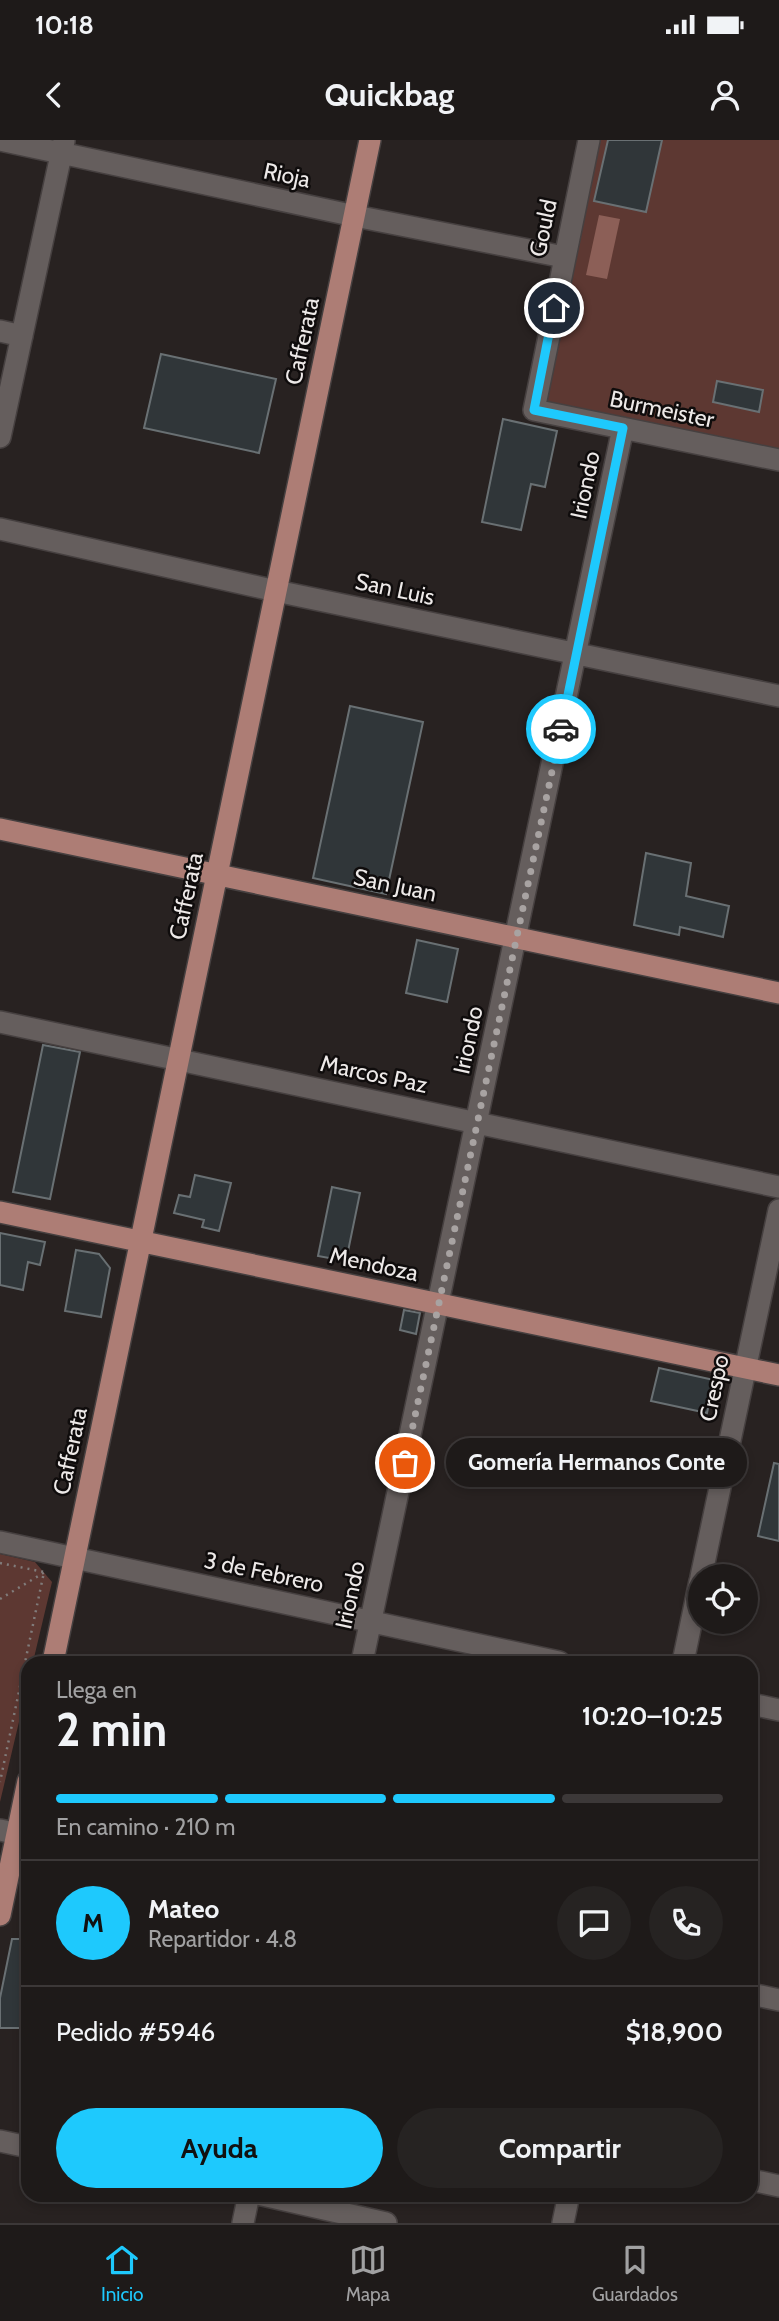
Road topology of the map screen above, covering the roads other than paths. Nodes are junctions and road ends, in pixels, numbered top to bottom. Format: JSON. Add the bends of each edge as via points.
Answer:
{"nodes":[{"id":1,"x":0,"y":140,"type":"edge"},
{"id":2,"x":370,"y":140,"type":"edge"},
{"id":3,"x":589,"y":140,"type":"edge"},
{"id":4,"x":63,"y":147,"type":"edge"},
{"id":5,"x":355,"y":216,"type":"junction"},
{"id":6,"x":564,"y":257,"type":"junction"},
{"id":7,"x":0,"y":331,"type":"edge"},
{"id":8,"x":22,"y":336,"type":"junction"},
{"id":9,"x":534,"y":410,"type":"joint"},
{"id":10,"x":623,"y":428,"type":"junction"},
{"id":11,"x":0,"y":437,"type":"edge"},
{"id":12,"x":779,"y":460,"type":"edge"},
{"id":13,"x":0,"y":529,"type":"edge"},
{"id":14,"x":276,"y":591,"type":"junction"},
{"id":15,"x":577,"y":654,"type":"junction"},
{"id":16,"x":779,"y":696,"type":"edge"},
{"id":17,"x":0,"y":829,"type":"edge"},
{"id":18,"x":217,"y":875,"type":"junction"},
{"id":19,"x":516,"y":937,"type":"junction"},
{"id":20,"x":779,"y":993,"type":"edge"},
{"id":21,"x":0,"y":1022,"type":"edge"},
{"id":22,"x":178,"y":1060,"type":"junction"},
{"id":23,"x":477,"y":1123,"type":"junction"},
{"id":24,"x":779,"y":1187,"type":"edge"},
{"id":25,"x":779,"y":1210,"type":"edge"},
{"id":26,"x":0,"y":1212,"type":"edge"},
{"id":27,"x":141,"y":1242,"type":"junction"},
{"id":28,"x":439,"y":1304,"type":"junction"},
{"id":29,"x":746,"y":1368,"type":"junction"},
{"id":30,"x":779,"y":1375,"type":"edge"},
{"id":31,"x":0,"y":1542,"type":"edge"},
{"id":32,"x":75,"y":1558,"type":"junction"},
{"id":33,"x":703,"y":1564,"type":"edge"},
{"id":34,"x":371,"y":1622,"type":"junction"},
{"id":35,"x":688,"y":1634,"type":"edge"},
{"id":36,"x":54,"y":1656,"type":"edge"},
{"id":37,"x":363,"y":1656,"type":"edge"},
{"id":38,"x":531,"y":1656,"type":"edge"},
{"id":39,"x":683,"y":1656,"type":"edge"},
{"id":40,"x":758,"y":1706,"type":"edge"},
{"id":41,"x":779,"y":1710,"type":"edge"},
{"id":42,"x":21,"y":1809,"type":"edge"},
{"id":43,"x":15,"y":1833,"type":"edge"},
{"id":44,"x":0,"y":1915,"type":"edge"},
{"id":45,"x":758,"y":1996,"type":"edge"},
{"id":46,"x":779,"y":2000,"type":"edge"},
{"id":47,"x":0,"y":2141,"type":"edge"},
{"id":48,"x":21,"y":2146,"type":"edge"},
{"id":49,"x":758,"y":2182,"type":"edge"},
{"id":50,"x":779,"y":2186,"type":"edge"},
{"id":51,"x":247,"y":2202,"type":"edge"},
{"id":52,"x":293,"y":2202,"type":"edge"},
{"id":53,"x":567,"y":2202,"type":"edge"},
{"id":54,"x":243,"y":2223,"type":"edge"},
{"id":55,"x":386,"y":2223,"type":"edge"},
{"id":56,"x":563,"y":2223,"type":"edge"}],
"edges":[{"from":1,"to":4,"type":"street","name":"Rioja"},
{"from":2,"to":5,"type":"main road","name":"Cafferata"},
{"from":3,"to":6,"type":"street","name":"Gould"},
{"from":4,"to":5,"type":"street","name":"Rioja"},
{"from":4,"to":8,"type":"street"},
{"from":5,"to":6,"type":"street","name":"Rioja"},
{"from":5,"to":14,"type":"main road","name":"Cafferata"},
{"from":6,"to":9,"type":"street","name":"Gould"},
{"from":7,"to":8,"type":"street"},
{"from":8,"to":11,"type":"street"},
{"from":9,"to":10,"type":"street","name":"Burmeister"},
{"from":10,"to":12,"type":"street","name":"Burmeister"},
{"from":10,"to":15,"type":"street","name":"Iriondo"},
{"from":13,"to":14,"type":"street","name":"San Luis"},
{"from":14,"to":15,"type":"street","name":"San Luis"},
{"from":14,"to":18,"type":"main road","name":"Cafferata"},
{"from":15,"to":16,"type":"street","name":"San Luis"},
{"from":15,"to":19,"type":"street","name":"Iriondo"},
{"from":17,"to":18,"type":"main road","name":"San Juan"},
{"from":18,"to":19,"type":"main road","name":"San Juan"},
{"from":18,"to":22,"type":"main road","name":"Cafferata"},
{"from":19,"to":20,"type":"main road","name":"San Juan"},
{"from":19,"to":23,"type":"street","name":"Iriondo"},
{"from":21,"to":22,"type":"street","name":"Marcos Paz"},
{"from":22,"to":23,"type":"street","name":"Marcos Paz"},
{"from":22,"to":27,"type":"main road","name":"Cafferata"},
{"from":23,"to":24,"type":"street","name":"Marcos Paz"},
{"from":23,"to":28,"type":"street","name":"Iriondo"},
{"from":25,"to":29,"type":"street","name":"Crespo"},
{"from":26,"to":27,"type":"main road","name":"Mendoza"},
{"from":27,"to":28,"type":"main road","name":"Mendoza"},
{"from":27,"to":32,"type":"main road","name":"Cafferata"},
{"from":28,"to":29,"type":"main road","name":"Mendoza"},
{"from":28,"to":34,"type":"street","name":"Iriondo"},
{"from":29,"to":30,"type":"main road","name":"Mendoza"},
{"from":29,"to":33,"type":"street","name":"Crespo"},
{"from":31,"to":32,"type":"street","name":"3 de Febrero"},
{"from":32,"to":34,"type":"street","name":"3 de Febrero"},
{"from":32,"to":36,"type":"main road","name":"Cafferata"},
{"from":34,"to":37,"type":"street","name":"Iriondo"},
{"from":34,"to":38,"type":"street","name":"3 de Febrero"},
{"from":35,"to":39,"type":"street","name":"Crespo"},
{"from":40,"to":41,"type":"street"},
{"from":42,"to":43,"type":"main road"},
{"from":43,"to":44,"type":"main road"},
{"from":45,"to":46,"type":"street"},
{"from":47,"to":48,"type":"street"},
{"from":49,"to":50,"type":"street"},
{"from":51,"to":54,"type":"street"},
{"from":52,"to":55,"type":"street"},
{"from":53,"to":56,"type":"street"}]}
